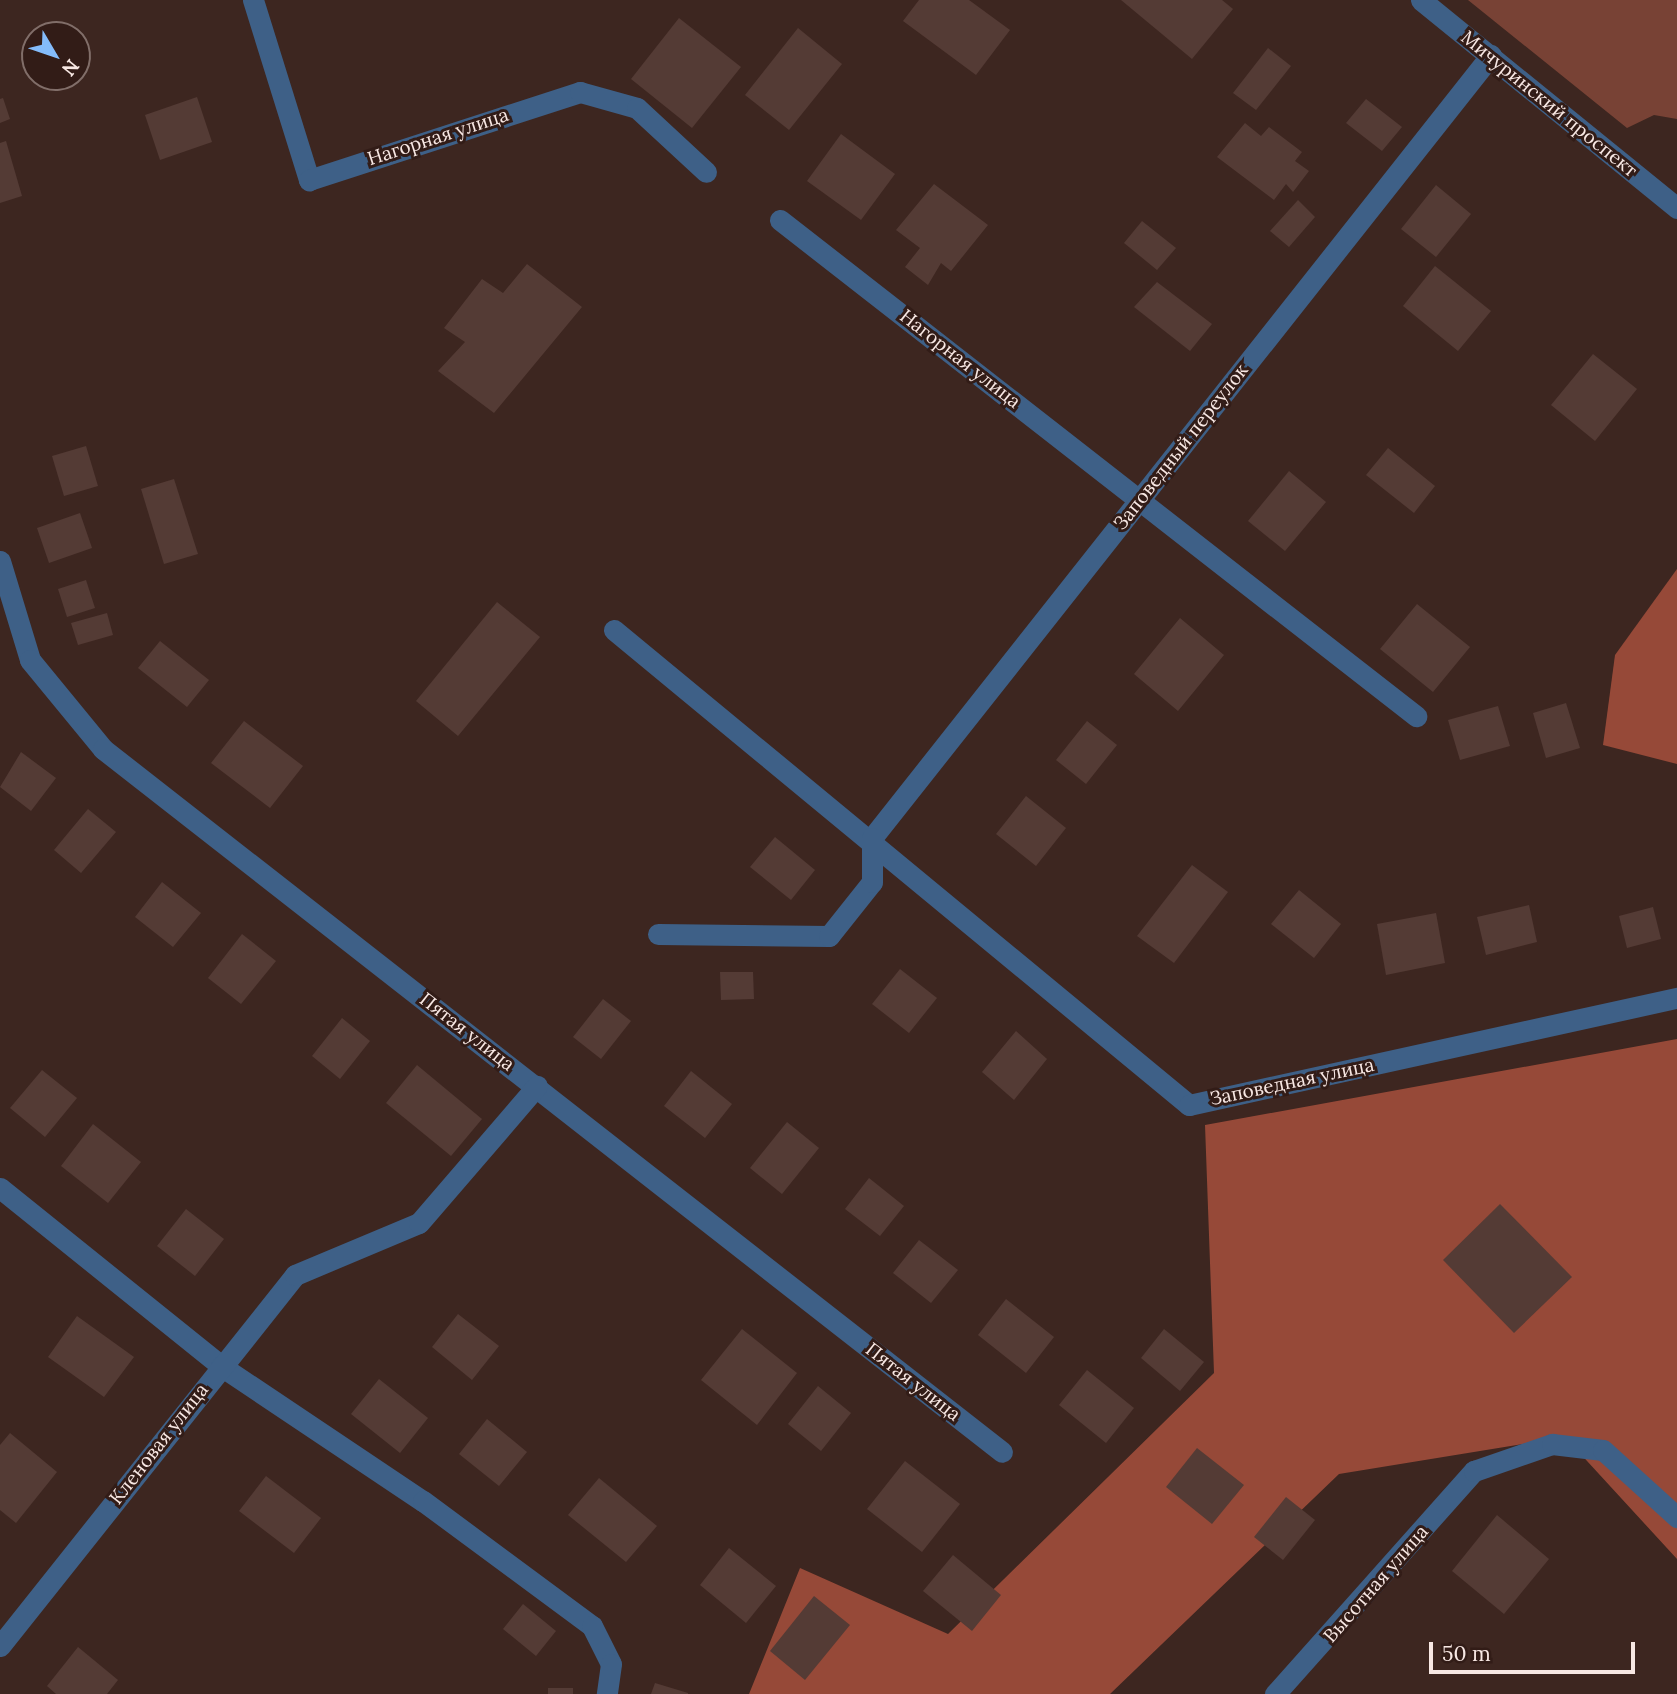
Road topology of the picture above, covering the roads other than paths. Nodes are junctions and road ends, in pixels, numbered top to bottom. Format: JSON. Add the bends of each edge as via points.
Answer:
{"nodes":[{"id":1,"x":253,"y":0,"type":"edge"},
{"id":2,"x":1421,"y":0,"type":"edge"},
{"id":3,"x":1491,"y":55,"type":"junction"},
{"id":4,"x":706,"y":172,"type":"dead end"},
{"id":5,"x":1677,"y":208,"type":"edge"},
{"id":6,"x":780,"y":220,"type":"dead end"},
{"id":7,"x":1140,"y":499,"type":"junction"},
{"id":8,"x":0,"y":561,"type":"edge"},
{"id":9,"x":614,"y":630,"type":"dead end"},
{"id":10,"x":1416,"y":716,"type":"dead end"},
{"id":11,"x":872,"y":838,"type":"junction"},
{"id":12,"x":658,"y":934,"type":"dead end"},
{"id":13,"x":1677,"y":998,"type":"edge"},
{"id":14,"x":537,"y":1086,"type":"junction"},
{"id":15,"x":0,"y":1188,"type":"edge"},
{"id":16,"x":221,"y":1366,"type":"junction"},
{"id":17,"x":1002,"y":1452,"type":"dead end"},
{"id":18,"x":1677,"y":1517,"type":"edge"},
{"id":19,"x":0,"y":1646,"type":"edge"},
{"id":20,"x":607,"y":1694,"type":"edge"},
{"id":21,"x":1275,"y":1694,"type":"edge"}],
"edges":[{"from":1,"to":4,"type":"street","name":"Нагорная улица","via":[[309,180],[580,92],[637,108]]},
{"from":2,"to":3,"type":"street","name":"Мичуринский проспект"},
{"from":3,"to":5,"type":"street","name":"Мичуринский проспект"},
{"from":3,"to":7,"type":"street","name":"Заповедный переулок"},
{"from":6,"to":7,"type":"street","name":"Нагорная улица"},
{"from":7,"to":10,"type":"street","name":"Нагорная улица"},
{"from":7,"to":11,"type":"street","name":"Заповедный переулок"},
{"from":8,"to":14,"type":"street","name":"Пятая улица","via":[[30,660],[103,749]]},
{"from":9,"to":11,"type":"street"},
{"from":11,"to":12,"type":"street","via":[[872,883],[828,936]]},
{"from":11,"to":13,"type":"street","name":"Заповедная улица","via":[[1189,1105]]},
{"from":14,"to":16,"type":"street","via":[[419,1223],[295,1275]]},
{"from":14,"to":17,"type":"street","name":"Пятая улица"},
{"from":15,"to":16,"type":"street","name":"Кленовая улица"},
{"from":16,"to":19,"type":"street","name":"Кленовая улица"},
{"from":16,"to":20,"type":"street","via":[[423,1501],[592,1626],[611,1664]]},
{"from":18,"to":21,"type":"street","name":"Высотная улица","via":[[1603,1450],[1552,1444],[1474,1471]]}]}
